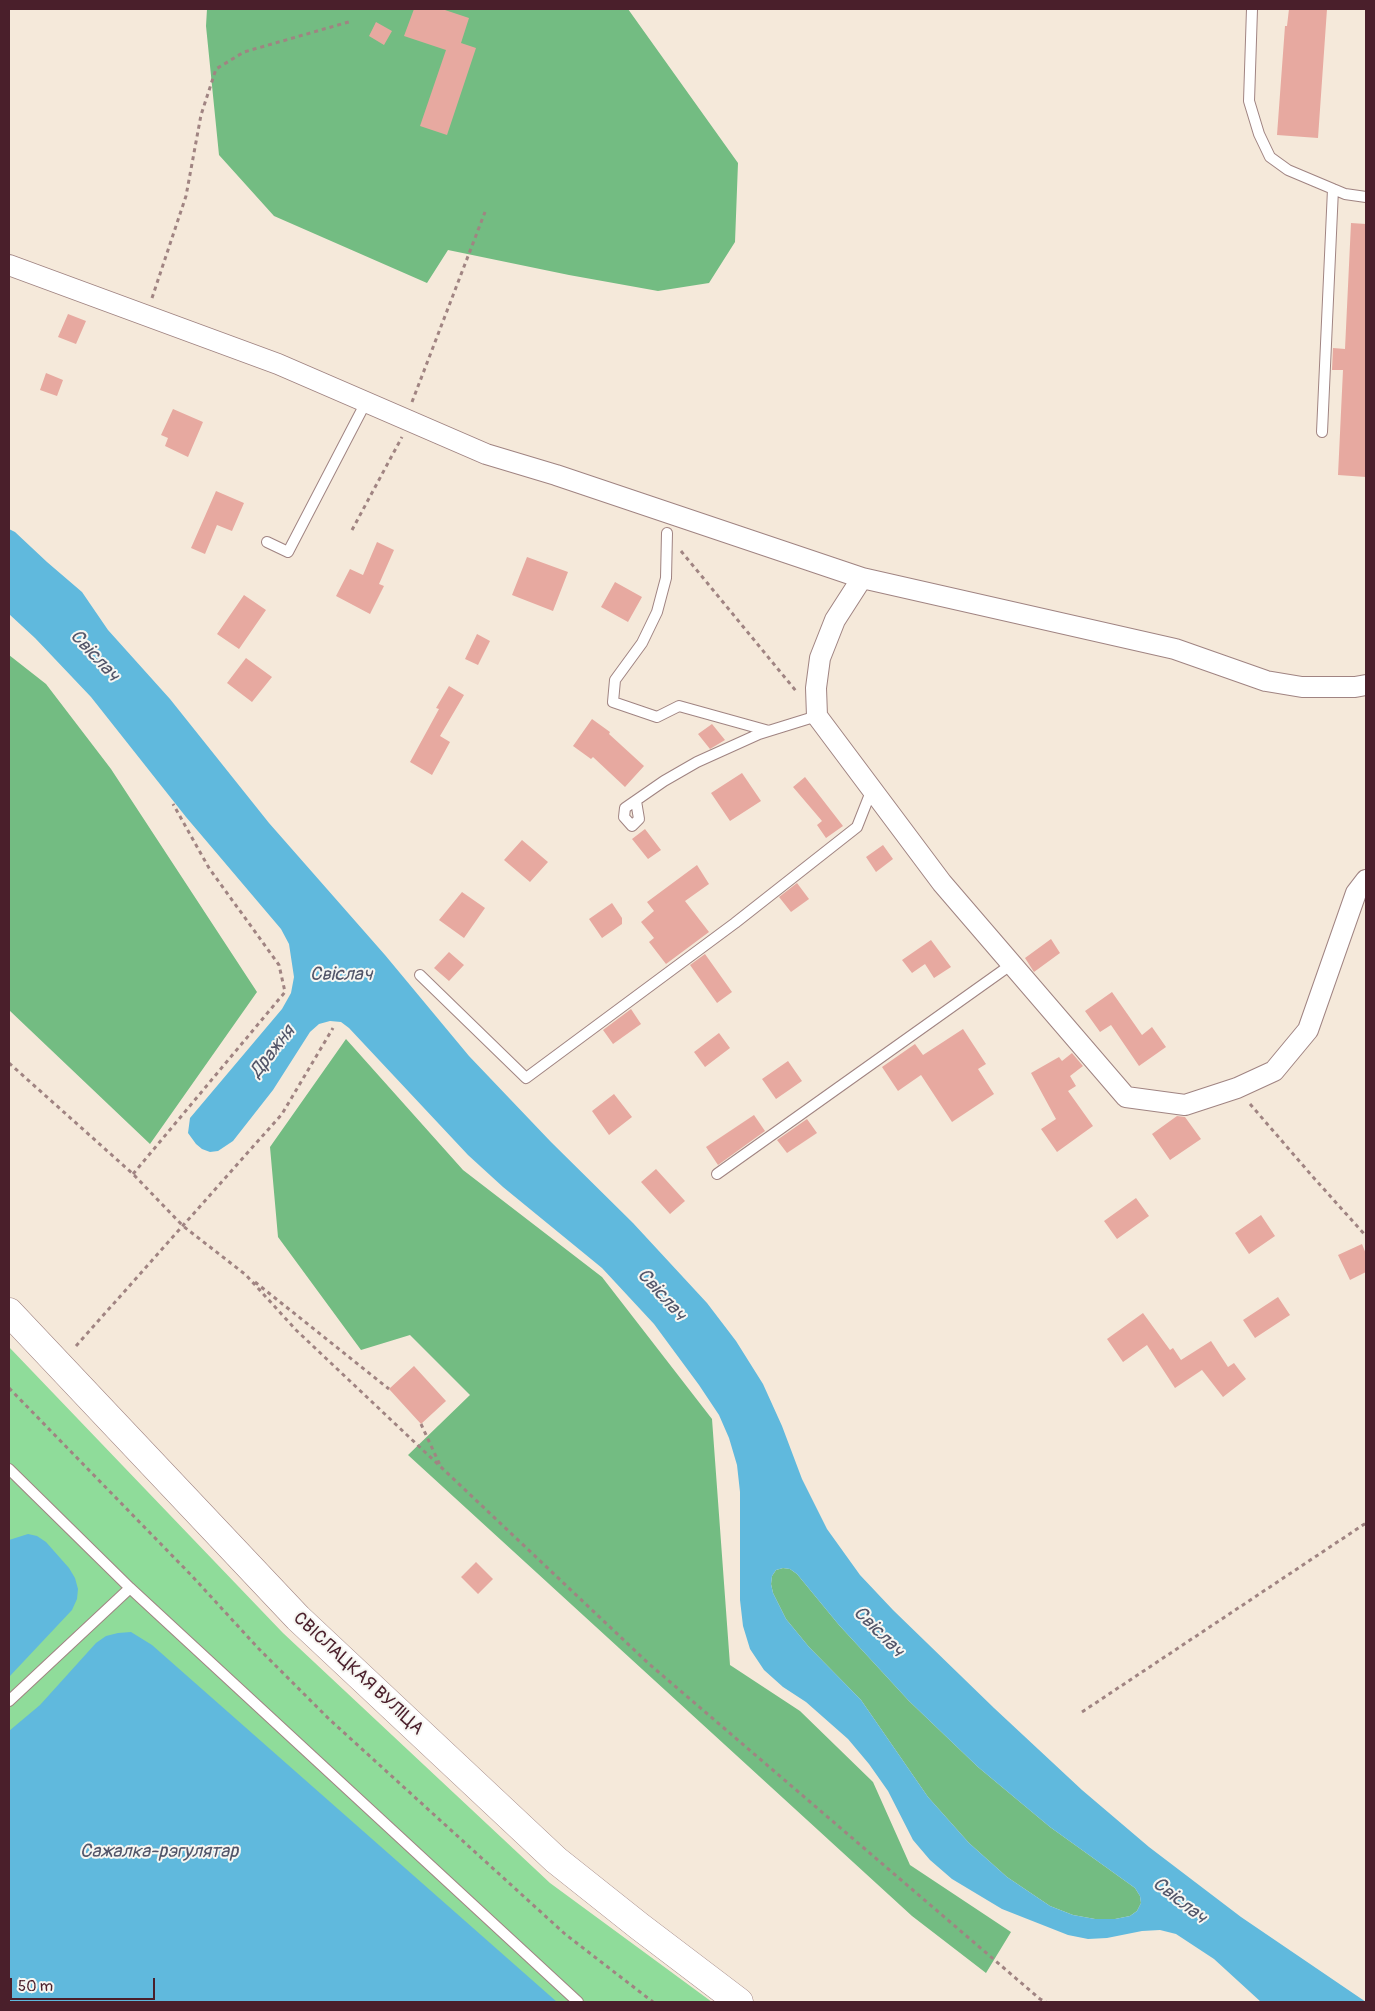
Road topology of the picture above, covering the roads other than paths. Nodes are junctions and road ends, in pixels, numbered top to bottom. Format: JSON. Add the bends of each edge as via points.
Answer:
{"nodes":[{"id":1,"x":1252,"y":9,"type":"edge"},
{"id":2,"x":1334,"y":189,"type":"junction"},
{"id":3,"x":1366,"y":196,"type":"edge"},
{"id":4,"x":9,"y":265,"type":"edge"},
{"id":5,"x":366,"y":402,"type":"junction"},
{"id":6,"x":1322,"y":432,"type":"dead end"},
{"id":7,"x":667,"y":533,"type":"road end"},
{"id":8,"x":267,"y":542,"type":"dead end"},
{"id":9,"x":862,"y":578,"type":"junction"},
{"id":10,"x":1366,"y":685,"type":"edge"},
{"id":11,"x":817,"y":716,"type":"junction"},
{"id":12,"x":769,"y":730,"type":"junction"},
{"id":13,"x":872,"y":789,"type":"junction"},
{"id":14,"x":636,"y":801,"type":"dead end"},
{"id":15,"x":1366,"y":880,"type":"edge"},
{"id":16,"x":1012,"y":964,"type":"junction"},
{"id":17,"x":420,"y":975,"type":"dead end"},
{"id":18,"x":717,"y":1174,"type":"dead end"},
{"id":19,"x":9,"y":1312,"type":"edge"},
{"id":20,"x":10,"y":1474,"type":"edge"},
{"id":21,"x":130,"y":1588,"type":"junction"},
{"id":22,"x":9,"y":1701,"type":"edge"},
{"id":23,"x":578,"y":2002,"type":"edge"},
{"id":24,"x":739,"y":2002,"type":"edge"}],
"edges":[{"from":1,"to":2,"type":"lane","via":[[1249,101],[1259,134],[1270,157],[1288,170]]},
{"from":2,"to":3,"type":"lane","via":[[1345,194]]},
{"from":2,"to":6,"type":"lane"},
{"from":4,"to":5,"type":"street","via":[[278,364]]},
{"from":5,"to":8,"type":"lane","via":[[288,552]]},
{"from":5,"to":9,"type":"street","via":[[486,454]]},
{"from":7,"to":12,"type":"lane","via":[[666,578],[657,612],[642,643],[615,680],[613,702],[657,717],[679,706]]},
{"from":9,"to":10,"type":"street","via":[[1176,649],[1266,681],[1302,687]]},
{"from":9,"to":11,"type":"street","via":[[835,620],[820,658]]},
{"from":11,"to":12,"type":"lane"},
{"from":11,"to":13,"type":"street"},
{"from":12,"to":14,"type":"lane","via":[[697,762]]},
{"from":13,"to":16,"type":"street","via":[[942,883]]},
{"from":13,"to":17,"type":"lane","via":[[857,827],[736,923],[526,1078]]},
{"from":15,"to":16,"type":"street","via":[[1356,893],[1308,1030],[1274,1071],[1237,1088],[1185,1104],[1126,1097]]},
{"from":16,"to":18,"type":"lane"},
{"from":19,"to":24,"type":"main road","name":"СВІСЛАЦКАЯ ВУЛІЦА","via":[[306,1624],[556,1860]]},
{"from":20,"to":21,"type":"lane"},
{"from":21,"to":22,"type":"lane"},
{"from":21,"to":23,"type":"lane"}]}
